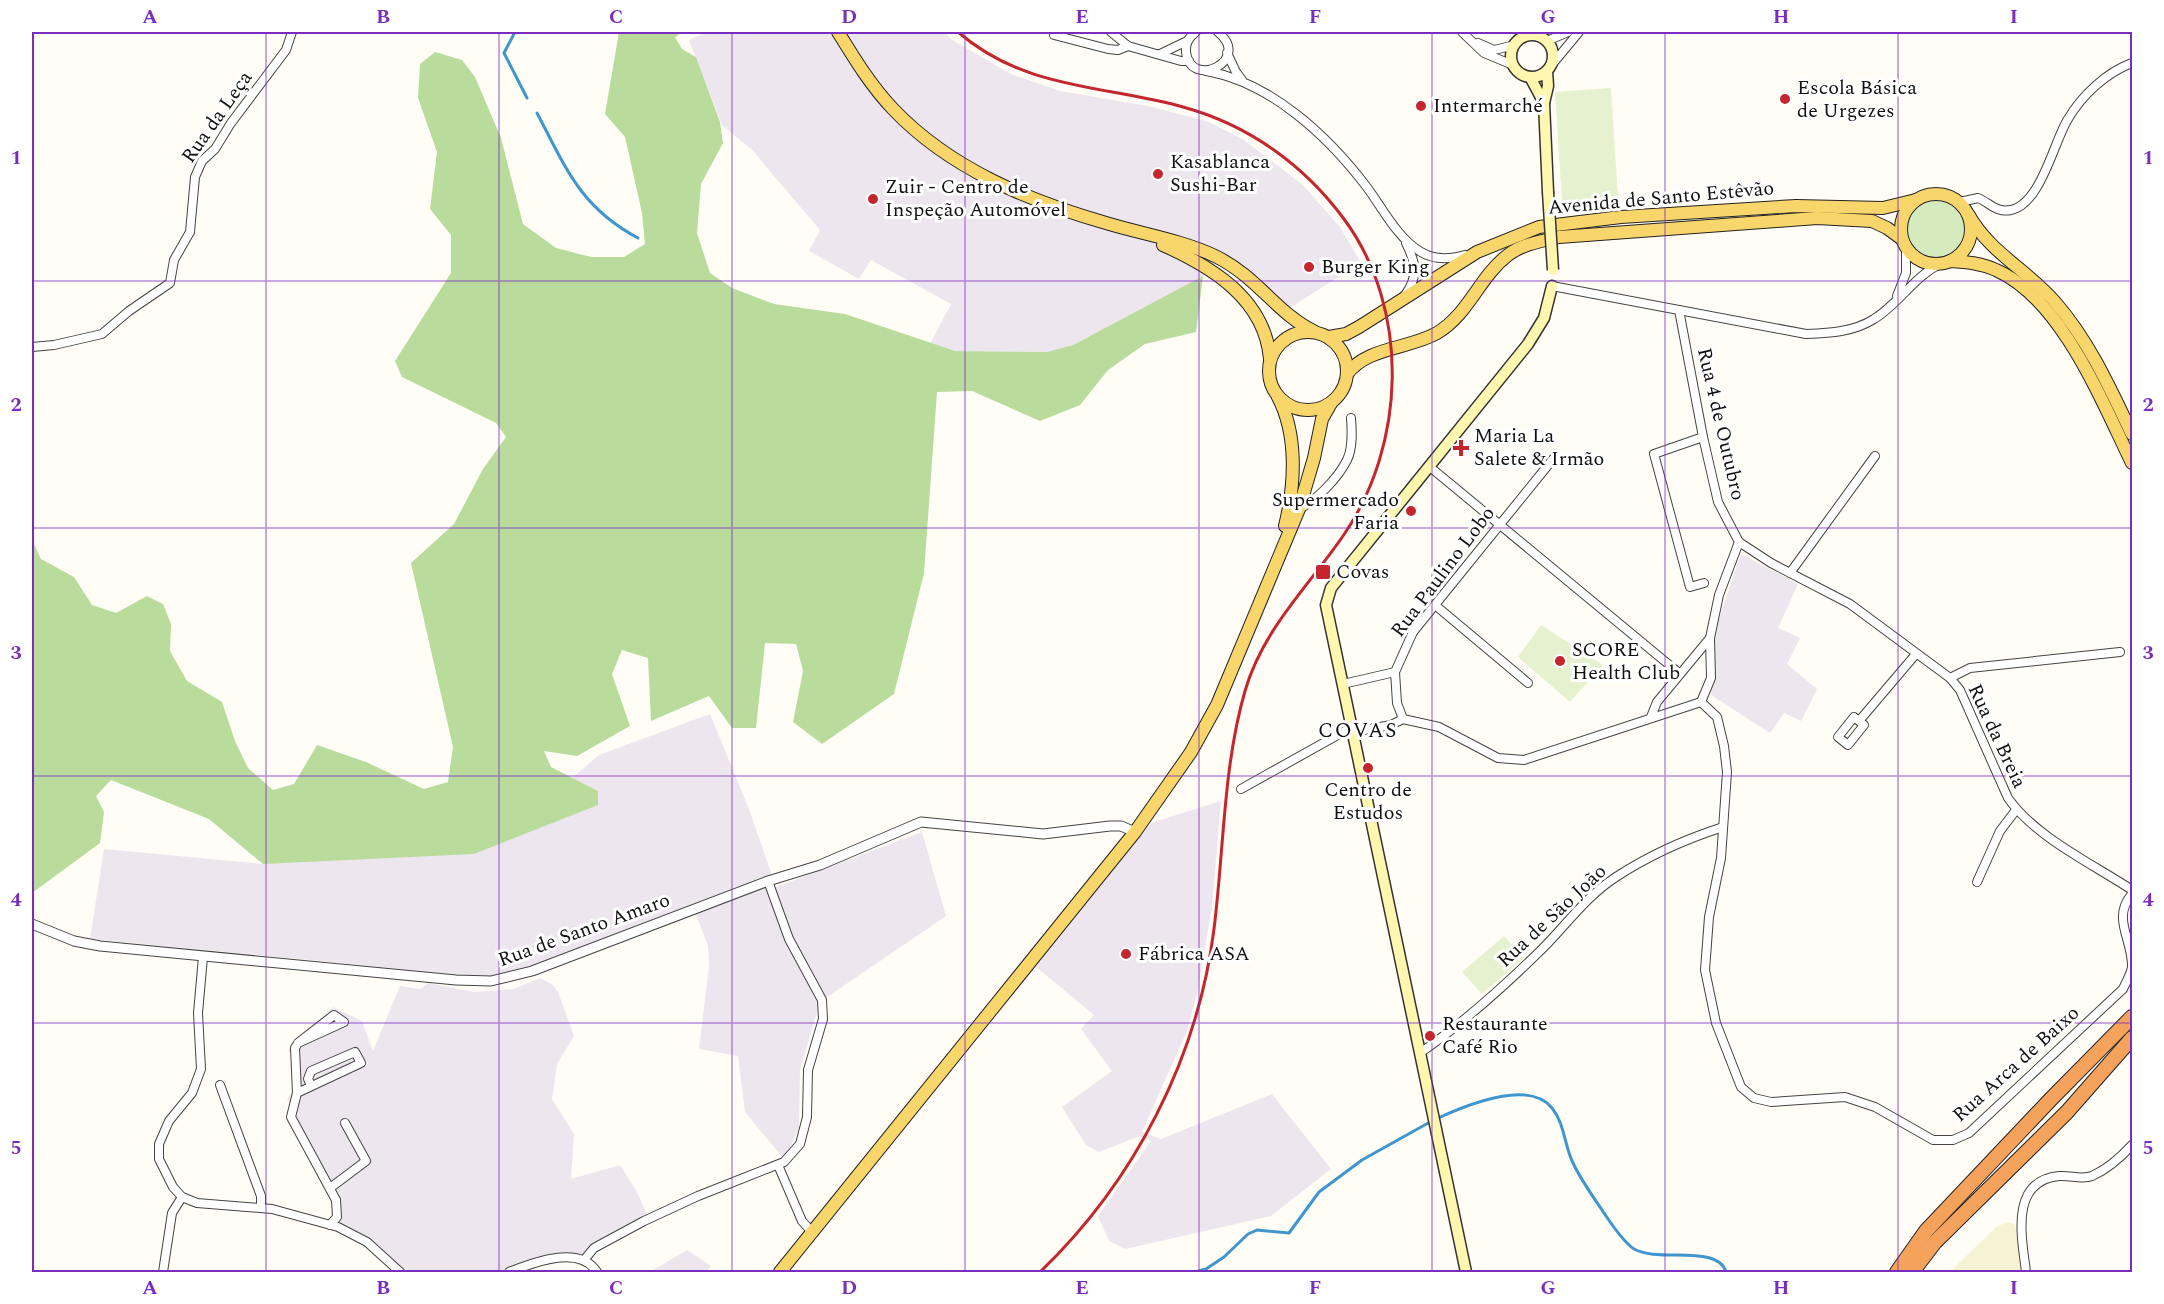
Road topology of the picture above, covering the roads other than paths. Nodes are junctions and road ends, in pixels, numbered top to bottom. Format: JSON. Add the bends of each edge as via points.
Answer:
{"nodes":[{"id":1,"x":292,"y":32,"type":"edge"},
{"id":2,"x":838,"y":32,"type":"edge"},
{"id":3,"x":1111,"y":32,"type":"edge"},
{"id":4,"x":1196,"y":32,"type":"edge"},
{"id":5,"x":1568,"y":32,"type":"edge"},
{"id":6,"x":1579,"y":32,"type":"edge"},
{"id":7,"x":1222,"y":33,"type":"edge"},
{"id":8,"x":1532,"y":33,"type":"edge"},
{"id":9,"x":1464,"y":34,"type":"edge"},
{"id":10,"x":1054,"y":35,"type":"dead end"},
{"id":11,"x":1545,"y":37,"type":"edge"},
{"id":12,"x":1187,"y":41,"type":"junction"},
{"id":13,"x":1515,"y":45,"type":"junction"},
{"id":14,"x":1128,"y":46,"type":"junction"},
{"id":15,"x":1227,"y":53,"type":"junction"},
{"id":16,"x":1160,"y":54,"type":"junction"},
{"id":17,"x":1189,"y":61,"type":"junction"},
{"id":18,"x":2133,"y":63,"type":"edge"},
{"id":19,"x":1514,"y":65,"type":"junction"},
{"id":20,"x":1548,"y":69,"type":"junction"},
{"id":21,"x":1206,"y":70,"type":"junction"},
{"id":22,"x":1530,"y":76,"type":"junction"},
{"id":23,"x":1244,"y":81,"type":"junction"},
{"id":24,"x":1544,"y":103,"type":"junction"},
{"id":25,"x":1916,"y":200,"type":"junction"},
{"id":26,"x":1960,"y":202,"type":"junction"},
{"id":27,"x":1968,"y":214,"type":"junction"},
{"id":28,"x":1126,"y":229,"type":"junction"},
{"id":29,"x":1404,"y":239,"type":"junction"},
{"id":30,"x":1904,"y":243,"type":"junction"},
{"id":31,"x":1477,"y":252,"type":"junction"},
{"id":32,"x":1946,"y":262,"type":"junction"},
{"id":33,"x":1553,"y":270,"type":"joint"},
{"id":34,"x":1552,"y":286,"type":"junction"},
{"id":35,"x":1402,"y":299,"type":"junction"},
{"id":36,"x":1894,"y":301,"type":"junction"},
{"id":37,"x":1679,"y":310,"type":"junction"},
{"id":38,"x":1315,"y":332,"type":"junction"},
{"id":39,"x":1329,"y":337,"type":"junction"},
{"id":40,"x":32,"y":347,"type":"edge"},
{"id":41,"x":1270,"y":360,"type":"junction"},
{"id":42,"x":1347,"y":374,"type":"junction"},
{"id":43,"x":1276,"y":393,"type":"junction"},
{"id":44,"x":1331,"y":403,"type":"junction"},
{"id":45,"x":1351,"y":418,"type":"dead end"},
{"id":46,"x":2133,"y":434,"type":"edge"},
{"id":47,"x":1703,"y":437,"type":"junction"},
{"id":48,"x":1875,"y":456,"type":"dead end"},
{"id":49,"x":1553,"y":459,"type":"dead end"},
{"id":50,"x":2133,"y":463,"type":"edge"},
{"id":51,"x":1430,"y":467,"type":"junction"},
{"id":52,"x":1299,"y":509,"type":"junction"},
{"id":53,"x":1500,"y":525,"type":"junction"},
{"id":54,"x":1739,"y":542,"type":"junction"},
{"id":55,"x":1276,"y":564,"type":"junction"},
{"id":56,"x":1790,"y":573,"type":"junction"},
{"id":57,"x":1704,"y":584,"type":"dead end"},
{"id":58,"x":1435,"y":605,"type":"junction"},
{"id":59,"x":1710,"y":638,"type":"junction"},
{"id":60,"x":2120,"y":652,"type":"dead end"},
{"id":61,"x":1916,"y":654,"type":"junction"},
{"id":62,"x":1395,"y":672,"type":"junction"},
{"id":63,"x":1679,"y":673,"type":"junction"},
{"id":64,"x":1950,"y":678,"type":"junction"},
{"id":65,"x":1528,"y":683,"type":"dead end"},
{"id":66,"x":1343,"y":684,"type":"junction"},
{"id":67,"x":1701,"y":702,"type":"junction"},
{"id":68,"x":1651,"y":717,"type":"junction"},
{"id":69,"x":1403,"y":719,"type":"junction"},
{"id":70,"x":1859,"y":721,"type":"dead end"},
{"id":71,"x":1353,"y":729,"type":"junction"},
{"id":72,"x":1241,"y":789,"type":"dead end"},
{"id":73,"x":2016,"y":810,"type":"junction"},
{"id":74,"x":1723,"y":827,"type":"junction"},
{"id":75,"x":1135,"y":832,"type":"junction"},
{"id":76,"x":768,"y":881,"type":"junction"},
{"id":77,"x":1977,"y":882,"type":"dead end"},
{"id":78,"x":2133,"y":892,"type":"edge"},
{"id":79,"x":32,"y":924,"type":"edge"},
{"id":80,"x":202,"y":957,"type":"junction"},
{"id":81,"x":2133,"y":1017,"type":"edge"},
{"id":82,"x":2133,"y":1038,"type":"edge"},
{"id":83,"x":298,"y":1043,"type":"junction"},
{"id":84,"x":1420,"y":1053,"type":"junction"},
{"id":85,"x":220,"y":1085,"type":"dead end"},
{"id":86,"x":311,"y":1085,"type":"junction"},
{"id":87,"x":297,"y":1093,"type":"junction"},
{"id":88,"x":345,"y":1123,"type":"dead end"},
{"id":89,"x":2133,"y":1145,"type":"edge"},
{"id":90,"x":778,"y":1165,"type":"junction"},
{"id":91,"x":330,"y":1188,"type":"junction"},
{"id":92,"x":182,"y":1197,"type":"junction"},
{"id":93,"x":261,"y":1208,"type":"junction"},
{"id":94,"x":330,"y":1225,"type":"junction"},
{"id":95,"x":812,"y":1232,"type":"junction"},
{"id":96,"x":584,"y":1260,"type":"junction"},
{"id":97,"x":163,"y":1272,"type":"edge"},
{"id":98,"x":400,"y":1272,"type":"edge"},
{"id":99,"x":509,"y":1272,"type":"edge"},
{"id":100,"x":597,"y":1272,"type":"edge"},
{"id":101,"x":780,"y":1272,"type":"edge"},
{"id":102,"x":1466,"y":1272,"type":"edge"},
{"id":103,"x":1897,"y":1272,"type":"edge"},
{"id":104,"x":1911,"y":1272,"type":"edge"},
{"id":105,"x":2026,"y":1272,"type":"edge"}],
"edges":[{"from":1,"to":40,"type":"street","name":"Rua da Leça","via":[[286,50],[215,149],[202,161],[195,177],[190,232],[174,260],[170,283],[102,334]]},
{"from":2,"to":28,"type":"main road","via":[[893,109],[944,152],[982,176],[1018,192]]},
{"from":3,"to":14,"type":"street"},
{"from":4,"to":12,"type":"street"},
{"from":5,"to":11,"type":"street"},
{"from":6,"to":20,"type":"street"},
{"from":7,"to":15,"type":"street"},
{"from":8,"to":11,"type":"main road"},
{"from":8,"to":13,"type":"main road"},
{"from":9,"to":13,"type":"street","via":[[1494,50]]},
{"from":9,"to":19,"type":"street","via":[[1484,53]]},
{"from":10,"to":14,"type":"street","via":[[1108,50]]},
{"from":11,"to":20,"type":"main road","via":[[1553,54]]},
{"from":12,"to":16,"type":"street"},
{"from":12,"to":17,"type":"street"},
{"from":13,"to":19,"type":"main road"},
{"from":14,"to":16,"type":"street"},
{"from":15,"to":21,"type":"street","via":[[1219,67]]},
{"from":15,"to":23,"type":"street"},
{"from":16,"to":17,"type":"street"},
{"from":17,"to":21,"type":"street"},
{"from":18,"to":26,"type":"street","via":[[2109,74],[2072,113],[2044,174],[2019,207],[1998,210],[1978,198]]},
{"from":19,"to":22,"type":"main road"},
{"from":20,"to":22,"type":"main road"},
{"from":20,"to":24,"type":"main road"},
{"from":21,"to":23,"type":"street"},
{"from":22,"to":24,"type":"main road"},
{"from":23,"to":29,"type":"street","via":[[1323,138],[1365,184]]},
{"from":24,"to":33,"type":"main road","bridge":true},
{"from":25,"to":26,"type":"main road","via":[[1928,194],[1941,194]]},
{"from":25,"to":30,"type":"main road","via":[[1902,220]]},
{"from":25,"to":31,"type":"main road","name":"Avenida de Santo Estêvão","via":[[1883,208],[1814,205],[1565,222],[1517,235]]},
{"from":26,"to":27,"type":"main road"},
{"from":27,"to":32,"type":"main road","via":[[1972,229],[1968,244]]},
{"from":27,"to":46,"type":"main road","via":[[1983,238],[2038,284],[2069,319]]},
{"from":28,"to":38,"type":"main road","via":[[1189,246],[1228,263],[1252,279],[1286,314]]},
{"from":28,"to":41,"type":"main road","via":[[1200,262],[1229,283],[1253,310],[1266,338]]},
{"from":29,"to":31,"type":"street","via":[[1422,253],[1437,258]]},
{"from":29,"to":35,"type":"street","via":[[1416,273]]},
{"from":30,"to":32,"type":"main road","via":[[1921,260]]},
{"from":30,"to":36,"type":"street","via":[[1906,273]]},
{"from":30,"to":42,"type":"main road","name":"Avenida de Santo Estêvão","via":[[1872,221],[1817,218],[1559,237],[1507,255],[1467,306],[1439,332],[1371,355]]},
{"from":31,"to":35,"type":"main road","name":"Avenida de Santo Estêvão"},
{"from":32,"to":36,"type":"street","via":[[1921,275]]},
{"from":32,"to":50,"type":"main road","via":[[1996,270],[2021,285],[2046,311],[2084,368]]},
{"from":33,"to":34,"type":"street"},
{"from":34,"to":37,"type":"street"},
{"from":34,"to":51,"type":"main road","via":[[1544,318],[1528,344]]},
{"from":35,"to":39,"type":"main road","name":"Avenida de Santo Estêvão","via":[[1346,334]]},
{"from":36,"to":37,"type":"street","via":[[1874,320],[1840,332],[1806,334]]},
{"from":37,"to":47,"type":"street","name":"Rua 4 de Outubro"},
{"from":38,"to":39,"type":"main road"},
{"from":38,"to":41,"type":"main road","via":[[1282,341]]},
{"from":39,"to":42,"type":"main road","via":[[1343,353]]},
{"from":41,"to":43,"type":"main road","via":[[1269,372]]},
{"from":42,"to":44,"type":"main road","via":[[1339,395]]},
{"from":43,"to":44,"type":"main road","via":[[1295,408],[1314,409]]},
{"from":43,"to":55,"type":"main road","via":[[1286,414],[1293,467],[1289,512]]},
{"from":44,"to":52,"type":"main road","via":[[1322,419]]},
{"from":45,"to":52,"type":"street","via":[[1348,459],[1310,504]]},
{"from":47,"to":54,"type":"street","name":"Rua 4 de Outubro","via":[[1719,502]]},
{"from":47,"to":57,"type":"street","via":[[1654,454],[1690,587]]},
{"from":48,"to":56,"type":"street"},
{"from":49,"to":53,"type":"street","name":"Rua Paulino Lobo"},
{"from":51,"to":53,"type":"street"},
{"from":51,"to":66,"type":"main road","via":[[1331,588],[1326,605]]},
{"from":52,"to":55,"type":"main road"},
{"from":53,"to":58,"type":"street","name":"Rua Paulino Lobo"},
{"from":53,"to":63,"type":"street"},
{"from":54,"to":56,"type":"street"},
{"from":54,"to":59,"type":"street","via":[[1719,595]]},
{"from":55,"to":75,"type":"main road","via":[[1206,727]]},
{"from":56,"to":61,"type":"street","via":[[1850,604]]},
{"from":58,"to":62,"type":"street","name":"Rua Paulino Lobo","via":[[1413,632]]},
{"from":58,"to":65,"type":"street"},
{"from":59,"to":63,"type":"street"},
{"from":59,"to":67,"type":"street","via":[[1711,678]]},
{"from":60,"to":64,"type":"street","via":[[1971,668]]},
{"from":61,"to":64,"type":"street"},
{"from":61,"to":70,"type":"street"},
{"from":62,"to":66,"type":"street"},
{"from":62,"to":69,"type":"street","name":"Rua Paulino Lobo","via":[[1397,703]]},
{"from":63,"to":68,"type":"street"},
{"from":64,"to":73,"type":"street","name":"Rua da Breia","via":[[1960,690]]},
{"from":66,"to":71,"type":"main road"},
{"from":67,"to":68,"type":"street"},
{"from":67,"to":74,"type":"street","name":"Rua Arca de Baixo","via":[[1717,717],[1724,746]]},
{"from":68,"to":69,"type":"street","via":[[1524,760],[1498,758],[1439,727]]},
{"from":69,"to":71,"type":"street","via":[[1391,725]]},
{"from":71,"to":72,"type":"street"},
{"from":71,"to":84,"type":"main road"},
{"from":73,"to":77,"type":"street","via":[[2000,831]]},
{"from":73,"to":78,"type":"street","name":"Rua da Breia"},
{"from":74,"to":78,"type":"street","name":"Rua Arca de Baixo","via":[[1705,970],[1716,1023],[1741,1087],[1754,1098],[1771,1102],[1845,1097],[1875,1107],[1933,1140],[1953,1140],[1969,1133],[2123,989],[2132,969],[2122,923],[2126,902]]},
{"from":74,"to":84,"type":"street","name":"Rua de São João","via":[[1667,850],[1615,878],[1579,908],[1539,952],[1444,1037]]},
{"from":75,"to":76,"type":"street","name":"Rua de Santo Amaro","via":[[1110,826],[1043,834],[921,822],[820,865]]},
{"from":75,"to":95,"type":"main road"},
{"from":76,"to":80,"type":"street","name":"Rua de Santo Amaro","via":[[532,971],[491,981]]},
{"from":76,"to":90,"type":"street","via":[[789,939],[820,993],[823,1008],[808,1070],[804,1134],[792,1155]]},
{"from":79,"to":80,"type":"street","name":"Rua de Santo Amaro","via":[[100,946]]},
{"from":80,"to":92,"type":"street","via":[[198,1013],[200,1074],[192,1093],[163,1131],[159,1144],[164,1170]]},
{"from":81,"to":103,"type":"highway","via":[[1926,1231]]},
{"from":82,"to":104,"type":"highway","via":[[2067,1112],[1935,1242]]},
{"from":83,"to":83,"type":"street","via":[[326,1030],[344,1022],[334,1015]]},
{"from":83,"to":87,"type":"street"},
{"from":84,"to":102,"type":"main road"},
{"from":85,"to":93,"type":"street","via":[[261,1196]]},
{"from":86,"to":86,"type":"street","via":[[361,1064],[355,1052],[311,1071]]},
{"from":86,"to":87,"type":"street"},
{"from":87,"to":91,"type":"street","via":[[291,1117]]},
{"from":88,"to":91,"type":"street","via":[[366,1161]]},
{"from":89,"to":105,"type":"street","via":[[2118,1161],[2090,1177],[2058,1176],[2037,1184],[2023,1202],[2020,1222]]},
{"from":90,"to":95,"type":"street","via":[[802,1221]]},
{"from":90,"to":96,"type":"street","via":[[644,1221],[594,1248]]},
{"from":91,"to":94,"type":"street","via":[[339,1208],[338,1217]]},
{"from":92,"to":93,"type":"street","via":[[197,1203]]},
{"from":92,"to":97,"type":"street","via":[[172,1213]]},
{"from":93,"to":94,"type":"street"},
{"from":94,"to":98,"type":"street","via":[[367,1242]]},
{"from":95,"to":101,"type":"main road"},
{"from":96,"to":99,"type":"street","via":[[559,1258]]},
{"from":96,"to":100,"type":"street"}]}
